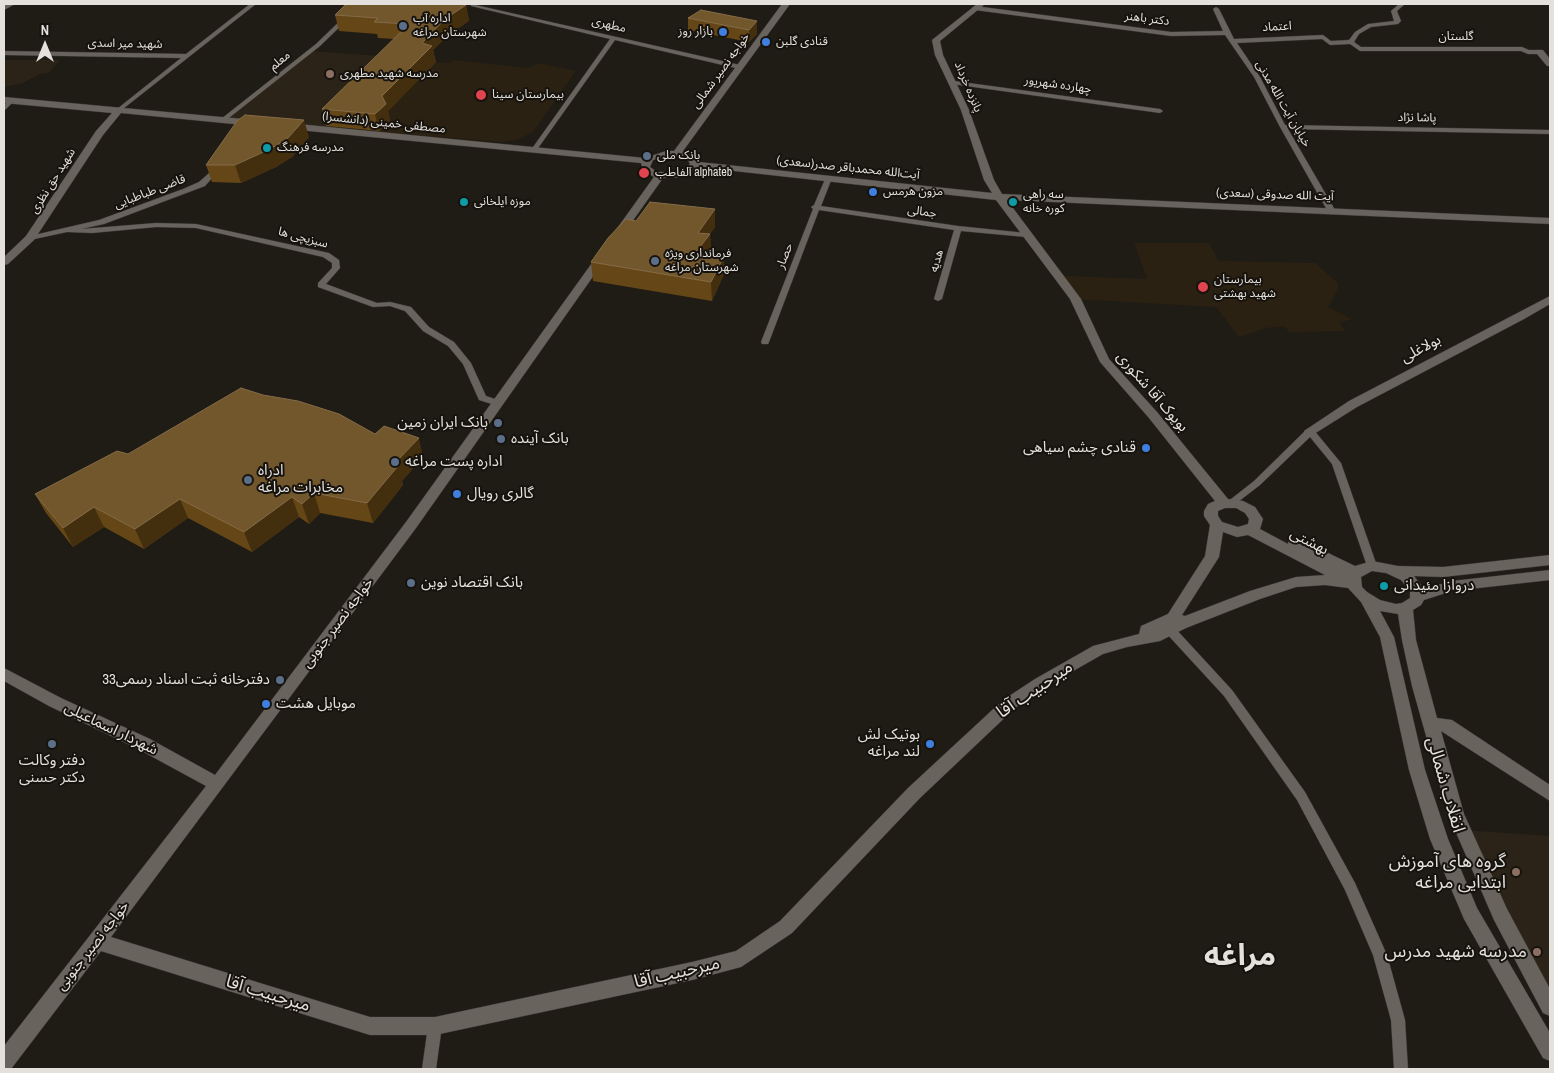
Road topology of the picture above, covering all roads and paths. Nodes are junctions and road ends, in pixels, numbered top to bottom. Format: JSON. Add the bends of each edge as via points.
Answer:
{"nodes":[{"id":1,"x":11,"y":4,"type":"edge"},
{"id":2,"x":253,"y":4,"type":"edge"},
{"id":3,"x":475,"y":4,"type":"edge"},
{"id":4,"x":786,"y":4,"type":"edge"},
{"id":5,"x":1402,"y":4,"type":"edge"},
{"id":6,"x":978,"y":6,"type":"edge"},
{"id":7,"x":4,"y":8,"type":"edge"},
{"id":8,"x":1216,"y":9,"type":"dead end"},
{"id":9,"x":347,"y":17,"type":"edge"},
{"id":10,"x":1227,"y":34,"type":"junction"},
{"id":11,"x":613,"y":38,"type":"junction"},
{"id":12,"x":1232,"y":41,"type":"junction"},
{"id":13,"x":1351,"y":42,"type":"junction"},
{"id":14,"x":1540,"y":52,"type":"junction"},
{"id":15,"x":1550,"y":52,"type":"edge"},
{"id":16,"x":4,"y":53,"type":"edge"},
{"id":17,"x":186,"y":56,"type":"junction"},
{"id":18,"x":1550,"y":64,"type":"edge"},
{"id":19,"x":740,"y":67,"type":"junction"},
{"id":20,"x":954,"y":83,"type":"junction"},
{"id":21,"x":7,"y":101,"type":"edge"},
{"id":22,"x":4,"y":108,"type":"edge"},
{"id":23,"x":119,"y":110,"type":"junction"},
{"id":24,"x":1160,"y":111,"type":"dead end"},
{"id":25,"x":224,"y":120,"type":"junction"},
{"id":26,"x":1283,"y":127,"type":"junction"},
{"id":27,"x":1550,"y":132,"type":"edge"},
{"id":28,"x":534,"y":150,"type":"junction"},
{"id":29,"x":676,"y":153,"type":"junction"},
{"id":30,"x":647,"y":161,"type":"junction"},
{"id":31,"x":221,"y":163,"type":"edge"},
{"id":32,"x":695,"y":164,"type":"junction"},
{"id":33,"x":660,"y":176,"type":"junction"},
{"id":34,"x":828,"y":178,"type":"junction"},
{"id":35,"x":998,"y":197,"type":"junction"},
{"id":36,"x":815,"y":207,"type":"junction"},
{"id":37,"x":1330,"y":210,"type":"junction"},
{"id":38,"x":1550,"y":221,"type":"edge"},
{"id":39,"x":958,"y":228,"type":"junction"},
{"id":40,"x":70,"y":230,"type":"junction"},
{"id":41,"x":1026,"y":236,"type":"junction"},
{"id":42,"x":30,"y":238,"type":"junction"},
{"id":43,"x":4,"y":261,"type":"edge"},
{"id":44,"x":938,"y":299,"type":"dead end"},
{"id":45,"x":1550,"y":299,"type":"edge"},
{"id":46,"x":765,"y":342,"type":"dead end"},
{"id":47,"x":498,"y":404,"type":"junction"},
{"id":48,"x":1310,"y":431,"type":"junction"},
{"id":49,"x":1228,"y":502,"type":"junction"},
{"id":50,"x":1217,"y":525,"type":"junction"},
{"id":51,"x":1253,"y":527,"type":"junction"},
{"id":52,"x":1550,"y":560,"type":"edge"},
{"id":53,"x":1372,"y":566,"type":"junction"},
{"id":54,"x":1398,"y":571,"type":"junction"},
{"id":55,"x":1550,"y":575,"type":"edge"},
{"id":56,"x":1355,"y":578,"type":"junction"},
{"id":57,"x":1418,"y":596,"type":"junction"},
{"id":58,"x":1367,"y":600,"type":"junction"},
{"id":59,"x":1405,"y":608,"type":"junction"},
{"id":60,"x":1175,"y":624,"type":"junction"},
{"id":61,"x":4,"y":674,"type":"edge"},
{"id":62,"x":1432,"y":724,"type":"junction"},
{"id":63,"x":217,"y":784,"type":"junction"},
{"id":64,"x":1550,"y":794,"type":"edge"},
{"id":65,"x":97,"y":941,"type":"junction"},
{"id":66,"x":1550,"y":1007,"type":"edge"},
{"id":67,"x":435,"y":1026,"type":"junction"},
{"id":68,"x":1550,"y":1051,"type":"edge"},
{"id":69,"x":4,"y":1062,"type":"edge"},
{"id":70,"x":429,"y":1069,"type":"edge"},
{"id":71,"x":1401,"y":1069,"type":"edge"}],
"edges":[{"from":1,"to":7,"type":"street"},
{"from":2,"to":17,"type":"street"},
{"from":3,"to":11,"type":"street","name":"مطهری"},
{"from":4,"to":19,"type":"street","name":"خواجه نصیر شمالی"},
{"from":5,"to":13,"type":"street","via":[[1394,11],[1396,23],[1370,25],[1357,32]]},
{"from":6,"to":10,"type":"street","name":"دکتر باهنر","via":[[1171,34]]},
{"from":6,"to":20,"type":"street","name":"پانزده خرداد","via":[[936,40],[939,55]]},
{"from":8,"to":10,"type":"street","name":"خیابان آیت الله مدنی"},
{"from":9,"to":25,"type":"street","name":"معلم","via":[[318,45]]},
{"from":10,"to":12,"type":"street","name":"خیابان آیت الله مدنی"},
{"from":11,"to":19,"type":"street","name":"مطهری"},
{"from":11,"to":28,"type":"street"},
{"from":12,"to":13,"type":"street","name":"اعتماد","via":[[1323,37],[1330,43]]},
{"from":12,"to":26,"type":"street","name":"خیابان آیت الله مدنی","via":[[1257,77]]},
{"from":13,"to":14,"type":"street","name":"گلستان","via":[[1360,49],[1522,49]]},
{"from":14,"to":15,"type":"street","name":"گلستان"},
{"from":14,"to":18,"type":"street"},
{"from":16,"to":17,"type":"street","name":"شهید میر اسدی"},
{"from":17,"to":23,"type":"street"},
{"from":19,"to":29,"type":"street","name":"خواجه نصیر شمالی"},
{"from":20,"to":24,"type":"street","name":"چهارده شهریور"},
{"from":20,"to":35,"type":"street","name":"پانزده خرداد"},
{"from":21,"to":22,"type":"street"},
{"from":21,"to":23,"type":"street","name":"مصطفی خمینی (دانشسرا)"},
{"from":23,"to":25,"type":"street","name":"مصطفی خمینی (دانشسرا)"},
{"from":23,"to":42,"type":"street","name":"شهید حق نظری","via":[[98,133]]},
{"from":25,"to":28,"type":"street","name":"مصطفی خمینی (دانشسرا)","via":[[245,126],[272,125]]},
{"from":26,"to":27,"type":"street","name":"پاشا نژاد"},
{"from":26,"to":37,"type":"street","name":"خیابان آیت الله مدنی"},
{"from":28,"to":30,"type":"street","name":"مصطفی خمینی (دانشسرا)"},
{"from":29,"to":30,"type":"street","via":[[656,155]]},
{"from":29,"to":32,"type":"street","via":[[692,158]]},
{"from":30,"to":33,"type":"street","via":[[646,168]]},
{"from":31,"to":40,"type":"street","name":"قاضی طباطبایی","via":[[202,184],[101,222]]},
{"from":32,"to":33,"type":"street","via":[[688,172]]},
{"from":32,"to":34,"type":"street","name":"آیت‌الله محمدباقر صدر(سعدی)"},
{"from":33,"to":47,"type":"street","name":"خواجه نصیر جنوبی"},
{"from":34,"to":35,"type":"street","name":"آیت‌الله محمدباقر صدر(سعدی)"},
{"from":34,"to":36,"type":"street","name":"حصار"},
{"from":35,"to":37,"type":"street","name":"آیت الله صدوقی (سعدی)"},
{"from":35,"to":41,"type":"street","name":"بویوک آقا شکوری"},
{"from":36,"to":39,"type":"street","name":"جمالی"},
{"from":36,"to":46,"type":"street","name":"حصار"},
{"from":37,"to":38,"type":"street","name":"آیت الله صدوقی (سعدی)"},
{"from":39,"to":41,"type":"street","name":"جمالی"},
{"from":39,"to":44,"type":"street","name":"هدیه"},
{"from":40,"to":42,"type":"street","name":"قاضی طباطبایی"},
{"from":40,"to":47,"type":"street","name":"سبزیچی ها","via":[[92,232],[196,226],[326,255],[336,262],[336,268],[321,285],[376,305],[390,304],[408,309],[426,329],[451,344],[467,363],[482,398]]},
{"from":41,"to":49,"type":"street","name":"بویوک آقا شکوری","via":[[1078,305],[1104,360]]},
{"from":42,"to":43,"type":"street","name":"شهید حق نظری"},
{"from":45,"to":48,"type":"street","name":"بولاغلی","via":[[1352,404]]},
{"from":47,"to":63,"type":"street","name":"خواجه نصیر جنوبی"},
{"from":48,"to":49,"type":"street","name":"بولاغلی","via":[[1257,484]]},
{"from":48,"to":53,"type":"street","via":[[1336,463]]},
{"from":49,"to":50,"type":"street","via":[[1218,504],[1211,511],[1210,516]]},
{"from":49,"to":51,"type":"street","via":[[1250,510],[1256,519]]},
{"from":50,"to":51,"type":"street","via":[[1230,531]]},
{"from":50,"to":60,"type":"street","via":[[1212,557]]},
{"from":51,"to":56,"type":"street","name":"بهشتی"},
{"from":52,"to":54,"type":"street","via":[[1443,572]]},
{"from":53,"to":54,"type":"street"},
{"from":53,"to":56,"type":"street","via":[[1365,567]]},
{"from":54,"to":57,"type":"street","via":[[1413,583]]},
{"from":55,"to":57,"type":"street","via":[[1452,586]]},
{"from":56,"to":58,"type":"street","via":[[1358,592]]},
{"from":56,"to":60,"type":"street","name":"میرحبیب آقا","via":[[1296,582]]},
{"from":57,"to":59,"type":"street","via":[[1412,606]]},
{"from":58,"to":59,"type":"street","via":[[1386,608]]},
{"from":58,"to":68,"type":"street","name":"انقلاب شمالی","via":[[1387,637],[1417,770],[1439,839],[1470,913]]},
{"from":59,"to":62,"type":"street","name":"انقلاب شمالی","via":[[1409,640]]},
{"from":60,"to":67,"type":"street","name":"میرحبیب آقا","via":[[1091,654],[1009,704],[914,793],[786,927],[741,958]]},
{"from":60,"to":71,"type":"street","via":[[1301,796],[1350,886],[1380,955],[1398,1020]]},
{"from":61,"to":63,"type":"street","name":"شهردار اسماعیلی"},
{"from":62,"to":64,"type":"street","via":[[1446,725]]},
{"from":62,"to":66,"type":"street","name":"انقلاب شمالی","via":[[1456,814],[1500,914]]},
{"from":63,"to":65,"type":"street","name":"خواجه نصیر جنوبی"},
{"from":65,"to":67,"type":"street","name":"میرحبیب آقا","via":[[370,1026]]},
{"from":65,"to":69,"type":"street","name":"خواجه نصیر جنوبی"},
{"from":67,"to":70,"type":"street"}]}
